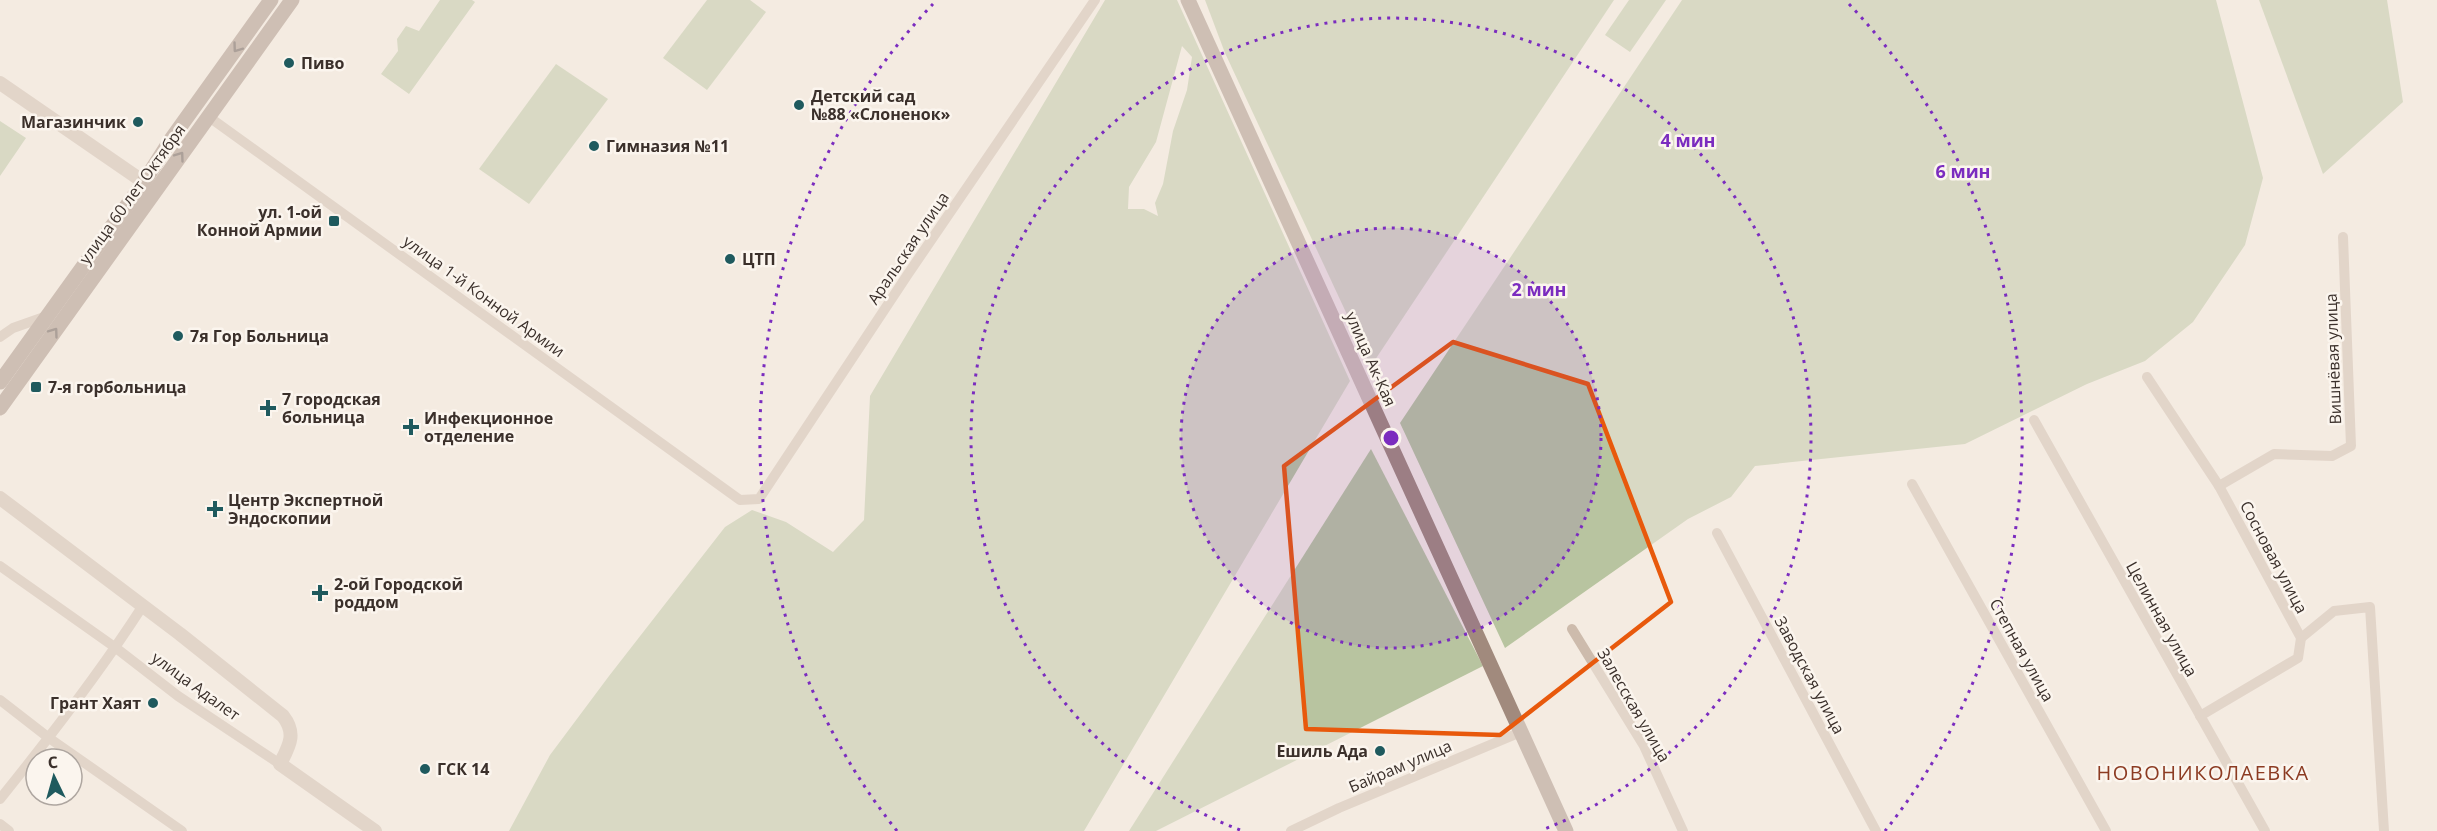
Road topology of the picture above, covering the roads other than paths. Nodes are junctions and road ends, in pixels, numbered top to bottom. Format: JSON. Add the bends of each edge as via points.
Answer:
{"nodes":[{"id":1,"x":271,"y":0,"type":"edge"},
{"id":2,"x":292,"y":0,"type":"edge"},
{"id":3,"x":1095,"y":0,"type":"edge"},
{"id":4,"x":1188,"y":0,"type":"edge"},
{"id":5,"x":0,"y":83,"type":"edge"},
{"id":6,"x":209,"y":117,"type":"junction"},
{"id":7,"x":150,"y":186,"type":"junction"},
{"id":8,"x":2343,"y":237,"type":"dead end"},
{"id":9,"x":47,"y":316,"type":"junction"},
{"id":10,"x":0,"y":337,"type":"edge"},
{"id":11,"x":2147,"y":377,"type":"dead end"},
{"id":12,"x":0,"y":382,"type":"edge"},
{"id":13,"x":0,"y":408,"type":"edge"},
{"id":14,"x":2034,"y":420,"type":"dead end"},
{"id":15,"x":1912,"y":484,"type":"dead end"},
{"id":16,"x":2219,"y":486,"type":"junction"},
{"id":17,"x":0,"y":498,"type":"edge"},
{"id":18,"x":740,"y":500,"type":"joint"},
{"id":19,"x":1717,"y":533,"type":"dead end"},
{"id":20,"x":0,"y":566,"type":"edge"},
{"id":21,"x":142,"y":607,"type":"junction"},
{"id":22,"x":1572,"y":629,"type":"dead end"},
{"id":23,"x":2301,"y":638,"type":"junction"},
{"id":24,"x":116,"y":648,"type":"junction"},
{"id":25,"x":0,"y":700,"type":"edge"},
{"id":26,"x":2200,"y":717,"type":"junction"},
{"id":27,"x":1521,"y":732,"type":"junction"},
{"id":28,"x":49,"y":738,"type":"junction"},
{"id":29,"x":280,"y":764,"type":"junction"},
{"id":30,"x":0,"y":799,"type":"edge"},
{"id":31,"x":0,"y":824,"type":"edge"},
{"id":32,"x":9,"y":831,"type":"edge"},
{"id":33,"x":182,"y":831,"type":"edge"},
{"id":34,"x":375,"y":831,"type":"edge"},
{"id":35,"x":1291,"y":831,"type":"edge"},
{"id":36,"x":1566,"y":831,"type":"edge"},
{"id":37,"x":1683,"y":831,"type":"edge"},
{"id":38,"x":1876,"y":831,"type":"edge"},
{"id":39,"x":2106,"y":831,"type":"edge"},
{"id":40,"x":2265,"y":831,"type":"edge"},
{"id":41,"x":2384,"y":831,"type":"edge"}],
"edges":[{"from":1,"to":7,"type":"main road","name":"улица 60 лет Октября","one_way":true,"via":[[172,138]]},
{"from":2,"to":6,"type":"main road","name":"улица 60 лет Октября"},
{"from":3,"to":18,"type":"street","name":"Аральская улица","via":[[759,499]]},
{"from":4,"to":27,"type":"main road","name":"улица Ак-Кая"},
{"from":5,"to":7,"type":"street"},
{"from":7,"to":6,"type":"main road","name":"улица 60 лет Октября","one_way":true},
{"from":6,"to":18,"type":"street","name":"улица 1-й Конной Армии"},
{"from":7,"to":9,"type":"main road","name":"улица 60 лет Октября"},
{"from":13,"to":7,"type":"main road","name":"улица 60 лет Октября","one_way":true},
{"from":8,"to":16,"type":"street","name":"Вишнёвая улица","via":[[2351,446],[2332,456],[2274,454]]},
{"from":9,"to":10,"type":"street"},
{"from":9,"to":12,"type":"main road","name":"улица 60 лет Октября"},
{"from":11,"to":16,"type":"street","name":"Сосновая улица"},
{"from":14,"to":26,"type":"street","name":"Целинная улица"},
{"from":15,"to":39,"type":"street","name":"Степная улица"},
{"from":16,"to":23,"type":"street","name":"Сосновая улица"},
{"from":17,"to":21,"type":"street"},
{"from":19,"to":38,"type":"street","name":"Заводская улица"},
{"from":20,"to":24,"type":"street","name":"улица Адалет"},
{"from":21,"to":24,"type":"street"},
{"from":21,"to":29,"type":"street","via":[[283,716],[291,734]]},
{"from":22,"to":37,"type":"street","name":"Залесская улица","via":[[1644,746]]},
{"from":23,"to":26,"type":"street","name":"Сосновая улица","via":[[2298,658]]},
{"from":23,"to":41,"type":"street","via":[[2334,611],[2370,607]]},
{"from":24,"to":28,"type":"street"},
{"from":24,"to":29,"type":"street","name":"улица Адалет","via":[[178,696]]},
{"from":25,"to":28,"type":"street"},
{"from":26,"to":40,"type":"street","name":"Целинная улица"},
{"from":27,"to":35,"type":"street","name":"Байрам улица"},
{"from":27,"to":36,"type":"main road","name":"улица Ак-Кая"},
{"from":28,"to":30,"type":"street"},
{"from":28,"to":33,"type":"street"},
{"from":29,"to":34,"type":"street","name":"улица Адалет"},
{"from":31,"to":32,"type":"street"}]}
